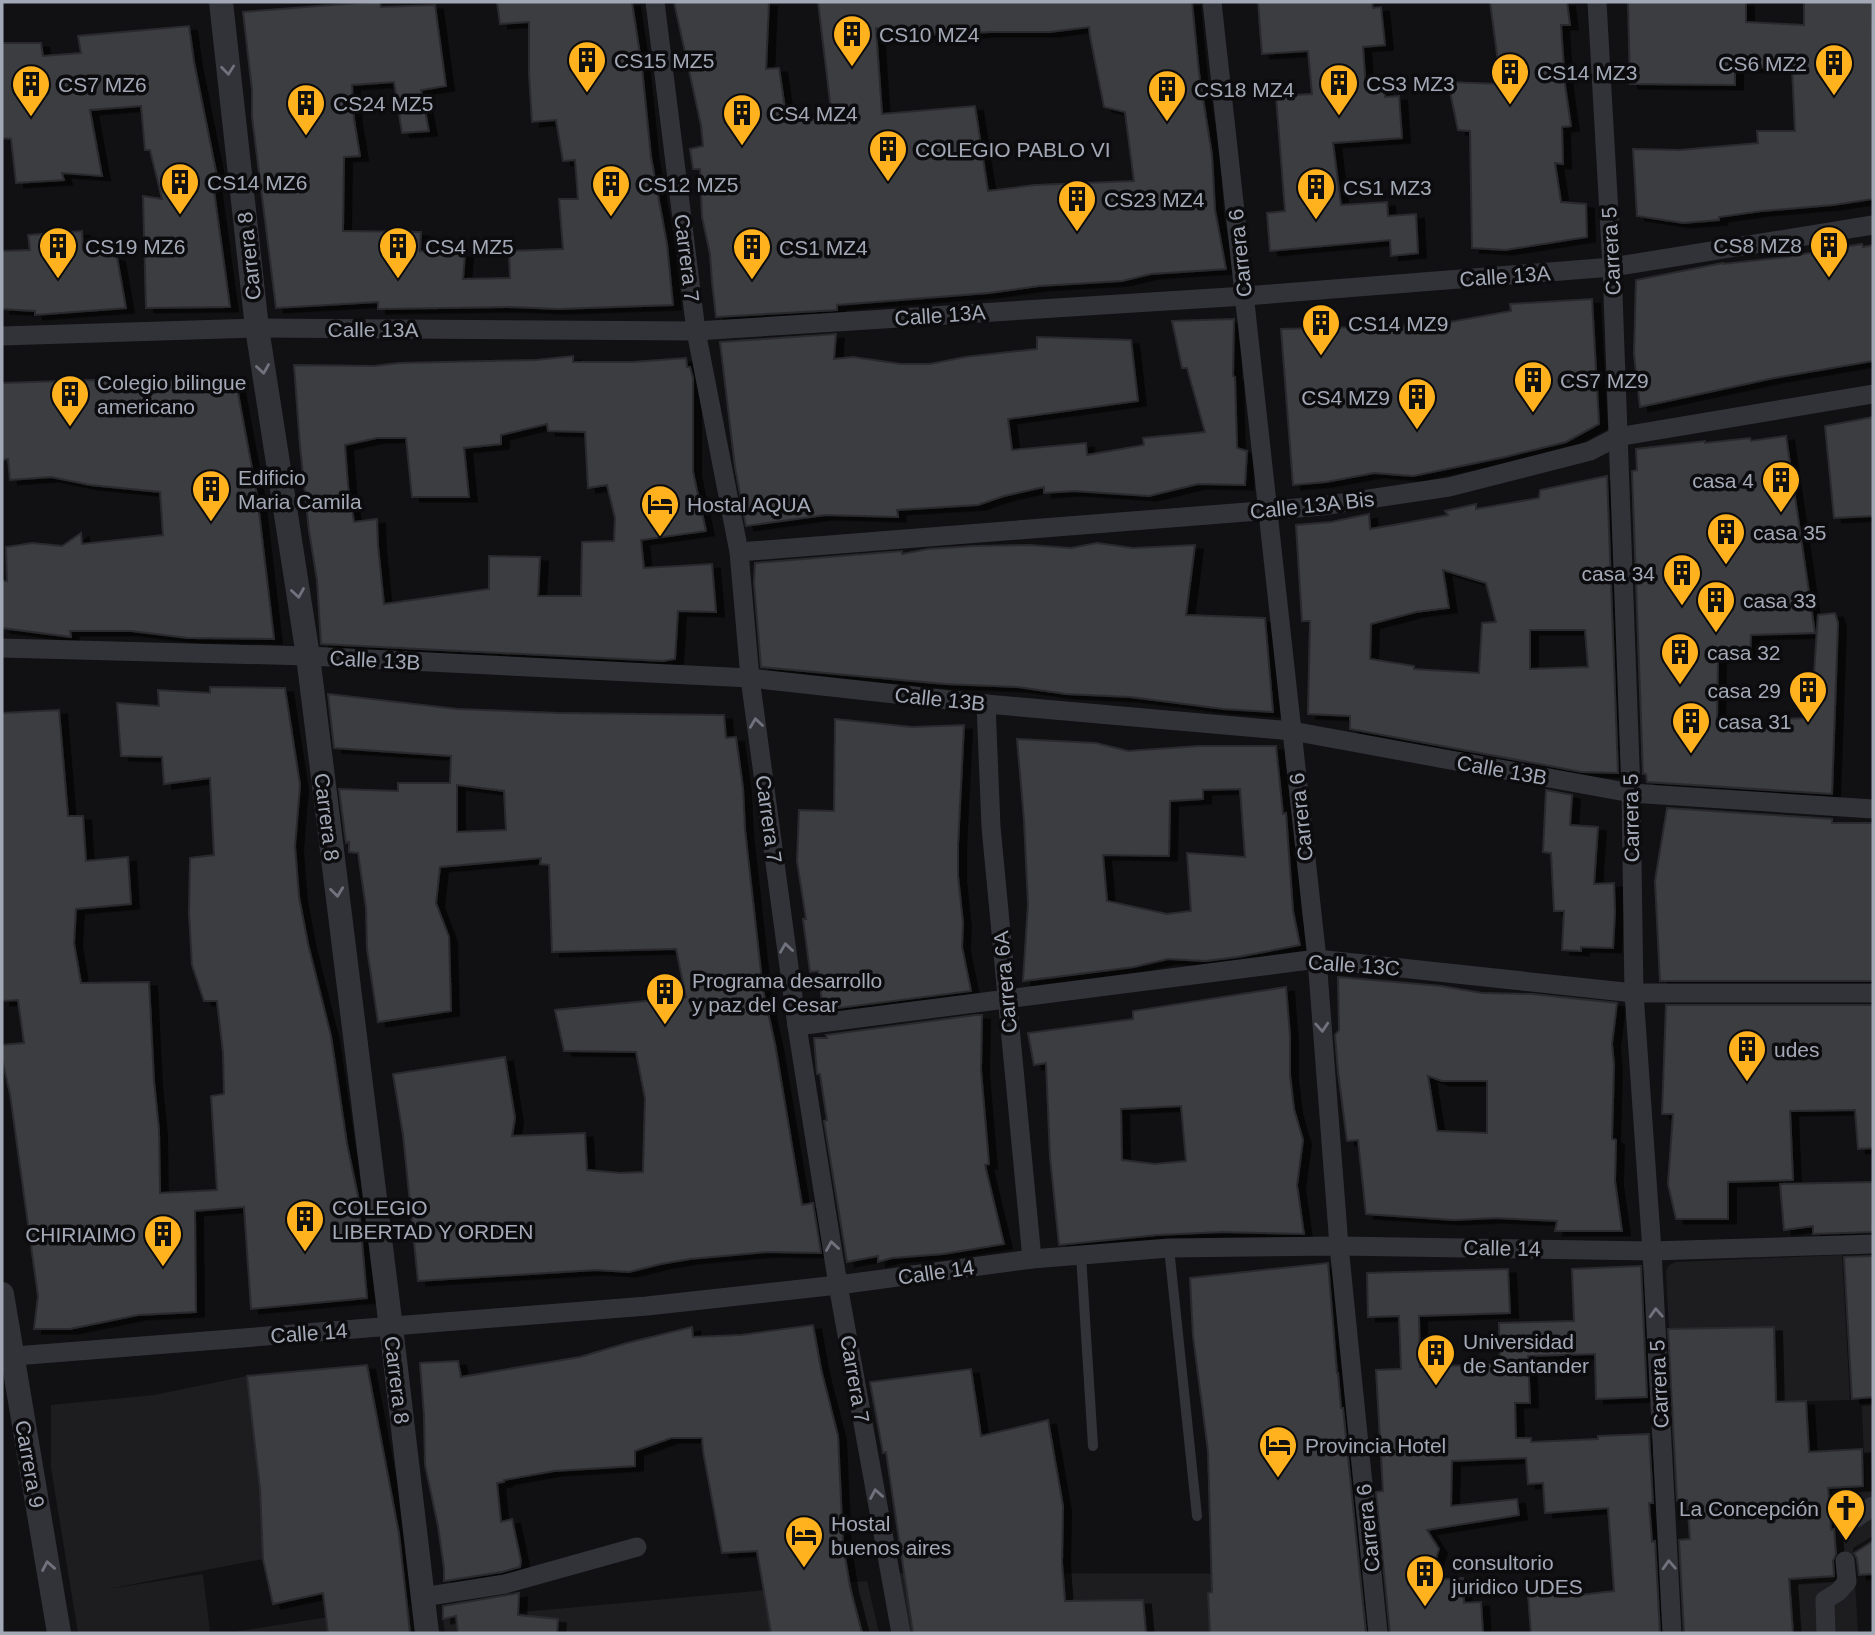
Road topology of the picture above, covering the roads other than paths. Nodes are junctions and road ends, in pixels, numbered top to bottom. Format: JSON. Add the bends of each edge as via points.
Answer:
{"nodes":[{"id":1,"x":221,"y":2,"type":"edge"},
{"id":2,"x":655,"y":2,"type":"edge"},
{"id":3,"x":1212,"y":2,"type":"edge"},
{"id":4,"x":1597,"y":2,"type":"edge"},
{"id":5,"x":1873,"y":225,"type":"edge"},
{"id":6,"x":1612,"y":267,"type":"junction"},
{"id":7,"x":1245,"y":296,"type":"junction"},
{"id":8,"x":257,"y":328,"type":"junction"},
{"id":9,"x":695,"y":331,"type":"junction"},
{"id":10,"x":2,"y":336,"type":"edge"},
{"id":11,"x":1873,"y":394,"type":"edge"},
{"id":12,"x":1617,"y":437,"type":"junction"},
{"id":13,"x":1268,"y":510,"type":"junction"},
{"id":14,"x":739,"y":552,"type":"junction"},
{"id":15,"x":2,"y":648,"type":"edge"},
{"id":16,"x":308,"y":656,"type":"junction"},
{"id":17,"x":750,"y":678,"type":"junction"},
{"id":18,"x":986,"y":704,"type":"junction"},
{"id":19,"x":1292,"y":731,"type":"junction"},
{"id":20,"x":1631,"y":793,"type":"junction"},
{"id":21,"x":1873,"y":809,"type":"edge"},
{"id":22,"x":1317,"y":958,"type":"junction"},
{"id":23,"x":1634,"y":993,"type":"junction"},
{"id":24,"x":1873,"y":993,"type":"edge"},
{"id":25,"x":1007,"y":999,"type":"junction"},
{"id":26,"x":797,"y":1027,"type":"junction"},
{"id":27,"x":1873,"y":1244,"type":"edge"},
{"id":28,"x":1339,"y":1246,"type":"junction"},
{"id":29,"x":1169,"y":1248,"type":"junction"},
{"id":30,"x":1652,"y":1251,"type":"junction"},
{"id":31,"x":1081,"y":1255,"type":"junction"},
{"id":32,"x":1032,"y":1259,"type":"junction"},
{"id":33,"x":838,"y":1285,"type":"junction"},
{"id":34,"x":2,"y":1294,"type":"edge"},
{"id":35,"x":390,"y":1327,"type":"junction"},
{"id":36,"x":7,"y":1356,"type":"edge"},
{"id":37,"x":10,"y":1396,"type":"edge"},
{"id":38,"x":1093,"y":1446,"type":"dead end"},
{"id":39,"x":1873,"y":1506,"type":"edge"},
{"id":40,"x":1197,"y":1516,"type":"dead end"},
{"id":41,"x":1856,"y":1518,"type":"dead end"},
{"id":42,"x":637,"y":1547,"type":"dead end"},
{"id":43,"x":1845,"y":1560,"type":"dead end"},
{"id":44,"x":423,"y":1597,"type":"junction"},
{"id":45,"x":59,"y":1633,"type":"edge"},
{"id":46,"x":427,"y":1633,"type":"edge"},
{"id":47,"x":901,"y":1633,"type":"edge"},
{"id":48,"x":1378,"y":1633,"type":"edge"},
{"id":49,"x":1672,"y":1633,"type":"edge"},
{"id":50,"x":1826,"y":1633,"type":"edge"}],
"edges":[{"from":1,"to":8,"type":"street","name":"Carrera 8","one_way":true},
{"from":2,"to":9,"type":"street","name":"Carrera 7"},
{"from":3,"to":7,"type":"street","name":"Carrera 6"},
{"from":4,"to":6,"type":"street","name":"Carrera 5"},
{"from":5,"to":6,"type":"street","name":"Calle 13A"},
{"from":6,"to":7,"type":"street","name":"Calle 13A"},
{"from":6,"to":12,"type":"street","name":"Carrera 5"},
{"from":7,"to":9,"type":"street","name":"Calle 13A"},
{"from":7,"to":13,"type":"street","name":"Carrera 6"},
{"from":8,"to":9,"type":"street","name":"Calle 13A"},
{"from":8,"to":10,"type":"street","name":"Calle 13A"},
{"from":8,"to":16,"type":"street","name":"Carrera 8","one_way":true},
{"from":9,"to":14,"type":"street","name":"Carrera 7"},
{"from":11,"to":12,"type":"street","name":"Calle 13A Bis"},
{"from":12,"to":13,"type":"street","name":"Calle 13A Bis","via":[[1590,452],[1449,487]]},
{"from":12,"to":20,"type":"street","name":"Carrera 5"},
{"from":13,"to":14,"type":"street","name":"Calle 13A Bis"},
{"from":13,"to":19,"type":"street","name":"Carrera 6"},
{"from":14,"to":17,"type":"street","name":"Carrera 7"},
{"from":15,"to":16,"type":"street","name":"Calle 13B"},
{"from":16,"to":17,"type":"street","name":"Calle 13B"},
{"from":16,"to":35,"type":"street","name":"Carrera 8","one_way":true},
{"from":17,"to":18,"type":"street","name":"Calle 13B"},
{"from":26,"to":17,"type":"street","name":"Carrera 7","one_way":true},
{"from":18,"to":19,"type":"street","name":"Calle 13B"},
{"from":18,"to":25,"type":"street","name":"Carrera 6A","via":[[991,827]]},
{"from":19,"to":20,"type":"street","name":"Calle 13B"},
{"from":19,"to":22,"type":"street","name":"Carrera 6"},
{"from":20,"to":21,"type":"street","name":"Calle 13B"},
{"from":20,"to":23,"type":"street","name":"Carrera 5"},
{"from":22,"to":23,"type":"street","name":"Calle 13C"},
{"from":22,"to":25,"type":"street","name":"Calle 13C"},
{"from":22,"to":28,"type":"street","name":"Carrera 6","one_way":true},
{"from":23,"to":24,"type":"street","name":"Calle 13C"},
{"from":23,"to":30,"type":"street","name":"Carrera 5"},
{"from":25,"to":26,"type":"street","name":"Calle 13C"},
{"from":25,"to":32,"type":"street","name":"Carrera 6A"},
{"from":33,"to":26,"type":"street","name":"Carrera 7","one_way":true},
{"from":27,"to":30,"type":"street","name":"Calle 14"},
{"from":28,"to":29,"type":"street","name":"Calle 14"},
{"from":28,"to":30,"type":"street","name":"Calle 14"},
{"from":28,"to":48,"type":"street","name":"Carrera 6"},
{"from":29,"to":31,"type":"street","name":"Calle 14"},
{"from":29,"to":40,"type":"lane"},
{"from":49,"to":30,"type":"street","name":"Carrera 5","one_way":true},
{"from":31,"to":32,"type":"street","name":"Calle 14"},
{"from":31,"to":38,"type":"lane"},
{"from":32,"to":33,"type":"street","name":"Calle 14"},
{"from":33,"to":35,"type":"street","name":"Calle 14"},
{"from":47,"to":33,"type":"street","name":"Carrera 7","one_way":true},
{"from":34,"to":36,"type":"street","name":"Carrera 9"},
{"from":35,"to":36,"type":"street","name":"Calle 14"},
{"from":35,"to":44,"type":"street","name":"Carrera 8"},
{"from":36,"to":37,"type":"street","name":"Carrera 9"},
{"from":45,"to":37,"type":"street","name":"Carrera 9","one_way":true},
{"from":39,"to":41,"type":"street"},
{"from":42,"to":44,"type":"street","via":[[505,1584]]},
{"from":43,"to":50,"type":"street","via":[[1847,1582],[1825,1600]]},
{"from":44,"to":46,"type":"street","name":"Carrera 8"}]}
